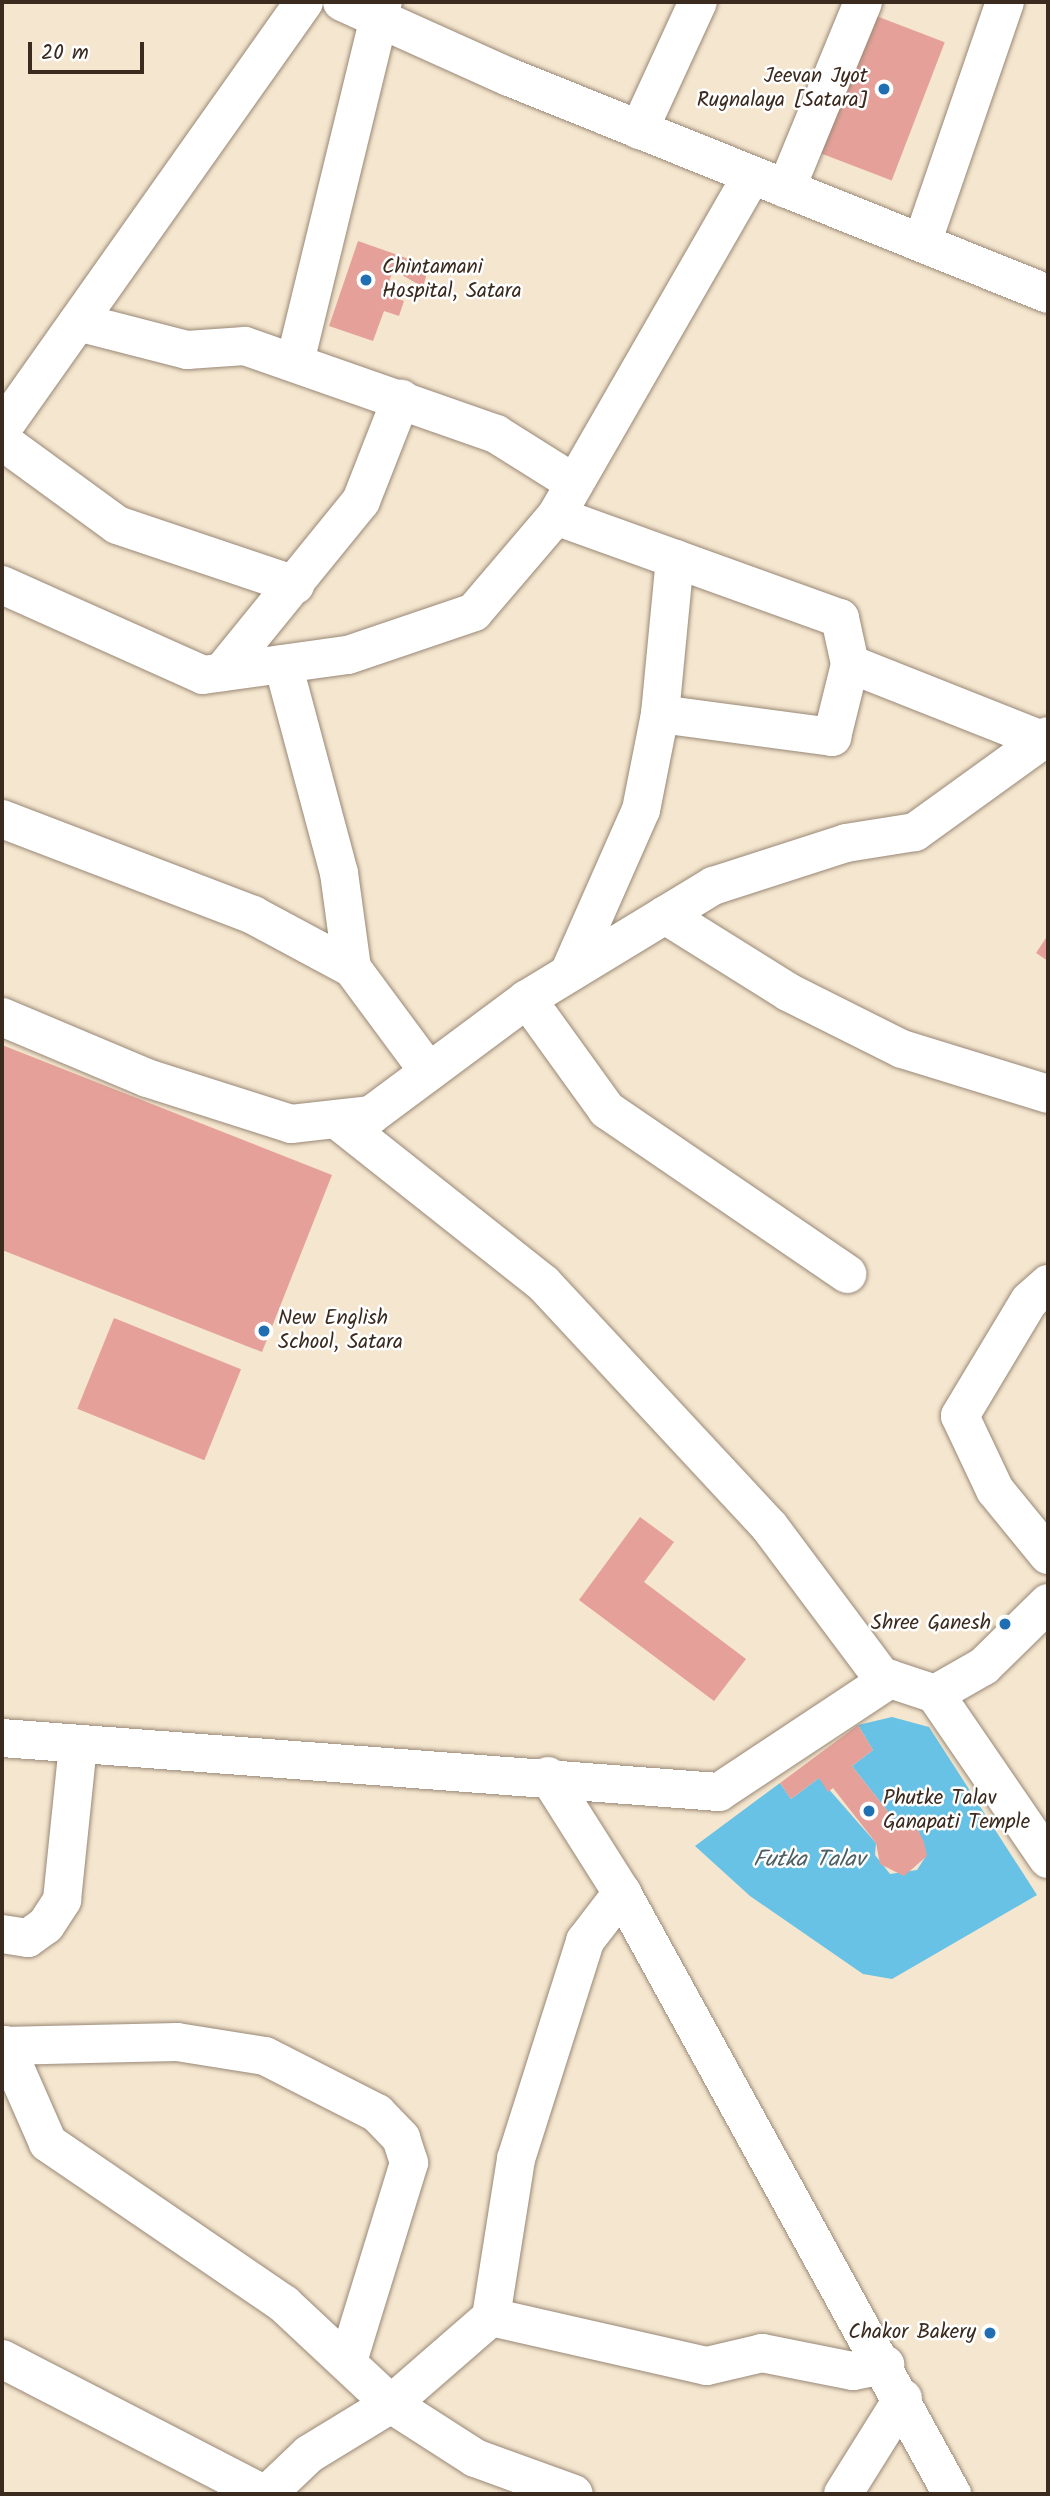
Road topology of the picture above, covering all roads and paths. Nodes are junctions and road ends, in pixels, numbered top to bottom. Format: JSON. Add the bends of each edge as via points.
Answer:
{"nodes":[{"id":1,"x":304,"y":2,"type":"edge"},
{"id":2,"x":342,"y":2,"type":"edge"},
{"id":3,"x":698,"y":2,"type":"edge"},
{"id":4,"x":863,"y":2,"type":"edge"},
{"id":5,"x":1005,"y":2,"type":"edge"},
{"id":6,"x":380,"y":9,"type":"edge"},
{"id":7,"x":639,"y":130,"type":"junction"},
{"id":8,"x":769,"y":182,"type":"junction"},
{"id":9,"x":922,"y":243,"type":"junction"},
{"id":10,"x":1048,"y":294,"type":"edge"},
{"id":11,"x":78,"y":322,"type":"junction"},
{"id":12,"x":295,"y":362,"type":"junction"},
{"id":13,"x":401,"y":399,"type":"junction"},
{"id":14,"x":2,"y":429,"type":"edge"},
{"id":15,"x":2,"y":441,"type":"edge"},
{"id":16,"x":574,"y":483,"type":"junction"},
{"id":17,"x":556,"y":516,"type":"junction"},
{"id":18,"x":675,"y":559,"type":"junction"},
{"id":19,"x":2,"y":585,"type":"edge"},
{"id":20,"x":295,"y":585,"type":"junction"},
{"id":21,"x":283,"y":664,"type":"junction"},
{"id":22,"x":850,"y":664,"type":"junction"},
{"id":23,"x":222,"y":672,"type":"junction"},
{"id":24,"x":660,"y":714,"type":"junction"},
{"id":25,"x":1045,"y":738,"type":"edge"},
{"id":26,"x":2,"y":818,"type":"edge"},
{"id":27,"x":665,"y":915,"type":"junction"},
{"id":28,"x":352,"y":968,"type":"junction"},
{"id":29,"x":569,"y":973,"type":"junction"},
{"id":30,"x":527,"y":999,"type":"junction"},
{"id":31,"x":2,"y":1017,"type":"edge"},
{"id":32,"x":429,"y":1072,"type":"junction"},
{"id":33,"x":1048,"y":1094,"type":"edge"},
{"id":34,"x":336,"y":1119,"type":"junction"},
{"id":35,"x":847,"y":1274,"type":"dead end"},
{"id":36,"x":1048,"y":1284,"type":"edge"},
{"id":37,"x":1048,"y":1555,"type":"edge"},
{"id":38,"x":1048,"y":1603,"type":"edge"},
{"id":39,"x":890,"y":1679,"type":"junction"},
{"id":40,"x":935,"y":1694,"type":"junction"},
{"id":41,"x":2,"y":1738,"type":"edge"},
{"id":42,"x":78,"y":1746,"type":"junction"},
{"id":43,"x":548,"y":1776,"type":"junction"},
{"id":44,"x":1048,"y":1859,"type":"edge"},
{"id":45,"x":622,"y":1893,"type":"junction"},
{"id":46,"x":2,"y":1934,"type":"edge"},
{"id":47,"x":3,"y":2045,"type":"edge"},
{"id":48,"x":491,"y":2317,"type":"junction"},
{"id":49,"x":2,"y":2359,"type":"edge"},
{"id":50,"x":348,"y":2361,"type":"junction"},
{"id":51,"x":894,"y":2381,"type":"junction"},
{"id":52,"x":391,"y":2404,"type":"junction"},
{"id":53,"x":265,"y":2494,"type":"edge"},
{"id":54,"x":574,"y":2494,"type":"edge"},
{"id":55,"x":843,"y":2494,"type":"edge"},
{"id":56,"x":952,"y":2494,"type":"edge"}],
"edges":[{"from":1,"to":11,"type":"street"},
{"from":2,"to":6,"type":"street"},
{"from":3,"to":7,"type":"street"},
{"from":4,"to":8,"type":"street"},
{"from":5,"to":9,"type":"street"},
{"from":6,"to":7,"type":"street"},
{"from":6,"to":12,"type":"street"},
{"from":7,"to":8,"type":"street"},
{"from":8,"to":9,"type":"street"},
{"from":8,"to":16,"type":"street"},
{"from":9,"to":10,"type":"street"},
{"from":11,"to":12,"type":"street","via":[[187,349],[245,346]]},
{"from":11,"to":14,"type":"street"},
{"from":12,"to":13,"type":"street"},
{"from":13,"to":16,"type":"street","via":[[496,434]]},
{"from":13,"to":20,"type":"street","via":[[361,501]]},
{"from":15,"to":20,"type":"street","via":[[117,525]]},
{"from":16,"to":17,"type":"street"},
{"from":17,"to":18,"type":"street"},
{"from":17,"to":21,"type":"street","via":[[474,612],[348,655]]},
{"from":18,"to":22,"type":"street","via":[[841,618]]},
{"from":18,"to":24,"type":"street"},
{"from":19,"to":23,"type":"street","via":[[203,675]]},
{"from":20,"to":23,"type":"street"},
{"from":21,"to":23,"type":"street"},
{"from":21,"to":28,"type":"street","via":[[339,873]]},
{"from":22,"to":24,"type":"street","via":[[832,737]]},
{"from":22,"to":25,"type":"street"},
{"from":24,"to":29,"type":"street","via":[[641,810]]},
{"from":25,"to":27,"type":"street","via":[[915,832],[846,843],[713,886]]},
{"from":26,"to":28,"type":"street","via":[[253,915]]},
{"from":27,"to":29,"type":"street"},
{"from":27,"to":33,"type":"street","via":[[788,992],[902,1049]]},
{"from":28,"to":32,"type":"street"},
{"from":29,"to":30,"type":"street"},
{"from":30,"to":32,"type":"street"},
{"from":30,"to":35,"type":"street","via":[[607,1110]]},
{"from":31,"to":34,"type":"street","via":[[147,1078],[291,1124]]},
{"from":32,"to":34,"type":"street","via":[[371,1115]]},
{"from":34,"to":39,"type":"street","via":[[544,1284],[769,1526],[882,1676]]},
{"from":36,"to":37,"type":"street","via":[[1028,1301],[960,1416],[995,1490]]},
{"from":38,"to":40,"type":"street","via":[[984,1666]]},
{"from":39,"to":40,"type":"street"},
{"from":39,"to":43,"type":"street","via":[[719,1792],[646,1790]]},
{"from":40,"to":44,"type":"street"},
{"from":41,"to":42,"type":"street"},
{"from":42,"to":43,"type":"street"},
{"from":42,"to":46,"type":"street","via":[[62,1900],[46,1925],[27,1938]]},
{"from":43,"to":45,"type":"street"},
{"from":45,"to":48,"type":"street","via":[[585,1941],[516,2159]]},
{"from":45,"to":51,"type":"street"},
{"from":47,"to":50,"type":"street","via":[[48,2143],[284,2304]]},
{"from":47,"to":50,"type":"street","via":[[177,2042],[265,2056],[377,2113],[401,2138],[409,2163]]},
{"from":48,"to":51,"type":"street","via":[[707,2367],[762,2353]]},
{"from":48,"to":52,"type":"street"},
{"from":49,"to":53,"type":"street"},
{"from":50,"to":52,"type":"street"},
{"from":51,"to":55,"type":"street"},
{"from":51,"to":56,"type":"street"},
{"from":52,"to":53,"type":"street","via":[[309,2454]]},
{"from":52,"to":54,"type":"street","via":[[475,2458]]}]}
